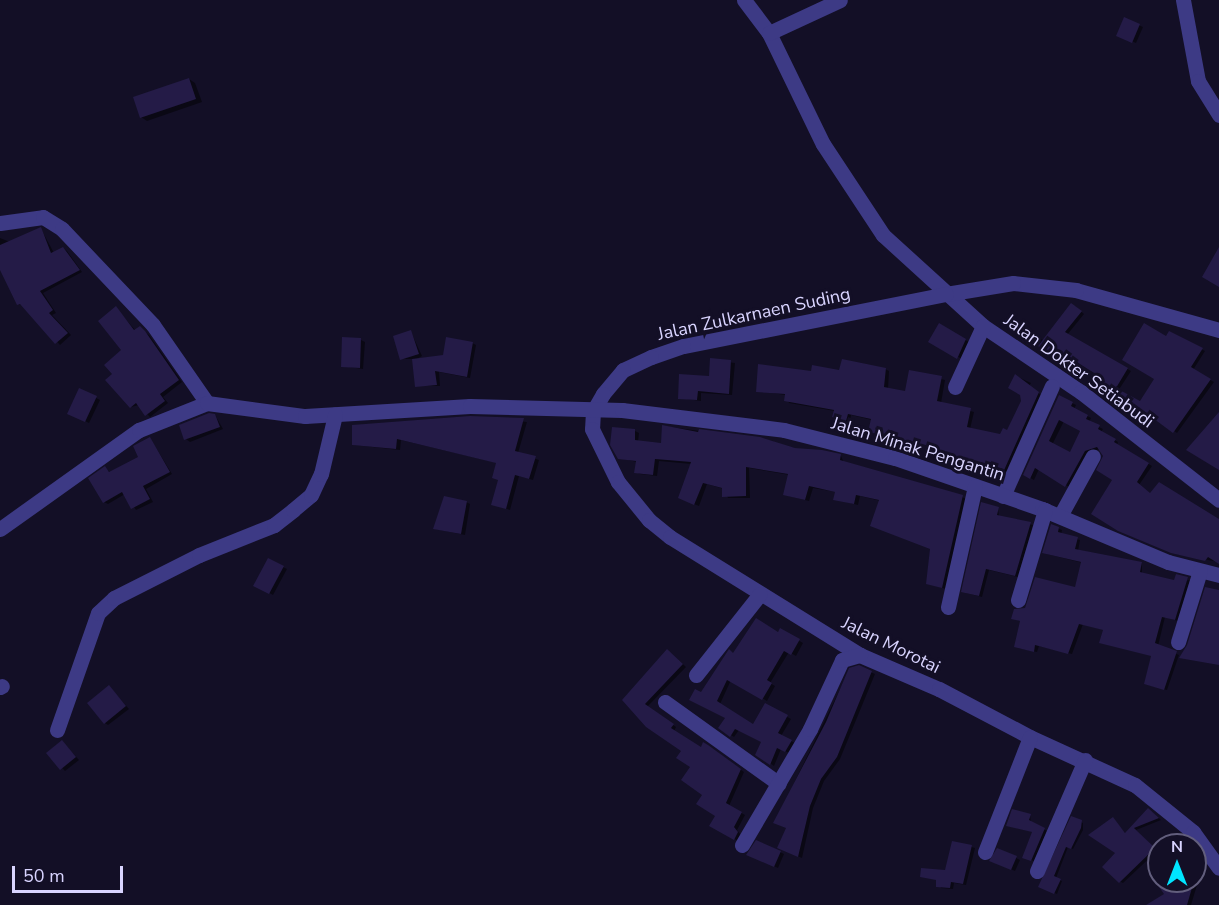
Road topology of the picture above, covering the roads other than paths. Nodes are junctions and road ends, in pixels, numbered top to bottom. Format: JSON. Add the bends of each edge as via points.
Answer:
{"nodes":[{"id":1,"x":744,"y":0,"type":"edge"},
{"id":2,"x":840,"y":0,"type":"edge"},
{"id":3,"x":1183,"y":0,"type":"edge"},
{"id":4,"x":769,"y":33,"type":"junction"},
{"id":5,"x":1219,"y":115,"type":"edge"},
{"id":6,"x":0,"y":223,"type":"edge"},
{"id":7,"x":946,"y":294,"type":"junction"},
{"id":8,"x":983,"y":326,"type":"junction"},
{"id":9,"x":1219,"y":330,"type":"edge"},
{"id":10,"x":1052,"y":386,"type":"dead end"},
{"id":11,"x":955,"y":387,"type":"dead end"},
{"id":12,"x":207,"y":403,"type":"junction"},
{"id":13,"x":593,"y":411,"type":"junction"},
{"id":14,"x":335,"y":415,"type":"junction"},
{"id":15,"x":1093,"y":456,"type":"dead end"},
{"id":16,"x":975,"y":486,"type":"junction"},
{"id":17,"x":1003,"y":496,"type":"junction"},
{"id":18,"x":1219,"y":500,"type":"edge"},
{"id":19,"x":1045,"y":510,"type":"junction"},
{"id":20,"x":1060,"y":516,"type":"junction"},
{"id":21,"x":0,"y":529,"type":"edge"},
{"id":22,"x":1200,"y":571,"type":"junction"},
{"id":23,"x":1219,"y":575,"type":"edge"},
{"id":24,"x":760,"y":594,"type":"junction"},
{"id":25,"x":1018,"y":600,"type":"dead end"},
{"id":26,"x":948,"y":608,"type":"dead end"},
{"id":27,"x":1178,"y":642,"type":"dead end"},
{"id":28,"x":860,"y":655,"type":"junction"},
{"id":29,"x":696,"y":675,"type":"dead end"},
{"id":30,"x":665,"y":702,"type":"dead end"},
{"id":31,"x":57,"y":730,"type":"dead end"},
{"id":32,"x":1030,"y":737,"type":"junction"},
{"id":33,"x":1085,"y":760,"type":"junction"},
{"id":34,"x":779,"y":784,"type":"junction"},
{"id":35,"x":742,"y":845,"type":"dead end"},
{"id":36,"x":985,"y":852,"type":"dead end"},
{"id":37,"x":1219,"y":868,"type":"edge"},
{"id":38,"x":1036,"y":871,"type":"dead end"}],
"edges":[{"from":1,"to":4,"type":"street","name":"Jalan Dokter Setiabudi"},
{"from":2,"to":4,"type":"street"},
{"from":3,"to":5,"type":"street","via":[[1198,81]]},
{"from":4,"to":7,"type":"street","name":"Jalan Dokter Setiabudi","via":[[823,144],[855,197],[883,235]]},
{"from":6,"to":12,"type":"street","via":[[43,217],[62,228],[153,325]]},
{"from":7,"to":8,"type":"street","name":"Jalan Dokter Setiabudi"},
{"from":7,"to":9,"type":"street","name":"Jalan Zulkarnaen Suding","via":[[1013,283],[1076,290]]},
{"from":7,"to":13,"type":"street","name":"Jalan Zulkarnaen Suding","via":[[683,346],[624,370]]},
{"from":8,"to":11,"type":"street"},
{"from":8,"to":18,"type":"street","name":"Jalan Dokter Setiabudi","via":[[1081,392]]},
{"from":10,"to":17,"type":"street"},
{"from":12,"to":14,"type":"street","name":"Jalan Minak Pengantin","via":[[281,414]]},
{"from":12,"to":21,"type":"street","via":[[139,430]]},
{"from":13,"to":14,"type":"street","name":"Jalan Minak Pengantin","via":[[470,406]]},
{"from":13,"to":16,"type":"street","name":"Jalan Minak Pengantin","via":[[622,410],[784,430],[895,458]]},
{"from":13,"to":24,"type":"street","name":"Jalan Morotai","via":[[592,429],[618,482],[637,507],[670,537]]},
{"from":14,"to":31,"type":"street","via":[[321,474],[310,495],[293,510],[274,525],[199,555],[114,598],[98,613]]},
{"from":15,"to":20,"type":"street"},
{"from":16,"to":17,"type":"street","name":"Jalan Minak Pengantin"},
{"from":16,"to":26,"type":"street"},
{"from":17,"to":19,"type":"street","name":"Jalan Minak Pengantin"},
{"from":19,"to":20,"type":"street","name":"Jalan Minak Pengantin"},
{"from":19,"to":25,"type":"street"},
{"from":20,"to":22,"type":"street","name":"Jalan Minak Pengantin","via":[[1168,562]]},
{"from":22,"to":23,"type":"street","name":"Jalan Minak Pengantin"},
{"from":22,"to":27,"type":"street"},
{"from":24,"to":28,"type":"street","name":"Jalan Morotai"},
{"from":24,"to":29,"type":"street"},
{"from":28,"to":32,"type":"street","name":"Jalan Morotai","via":[[939,689]]},
{"from":28,"to":34,"type":"street","via":[[842,660]]},
{"from":30,"to":34,"type":"street"},
{"from":32,"to":33,"type":"street","name":"Jalan Morotai"},
{"from":32,"to":36,"type":"street"},
{"from":33,"to":37,"type":"street","name":"Jalan Morotai","via":[[1135,785],[1171,810],[1213,856]]},
{"from":33,"to":38,"type":"street"},
{"from":34,"to":35,"type":"street"}]}
